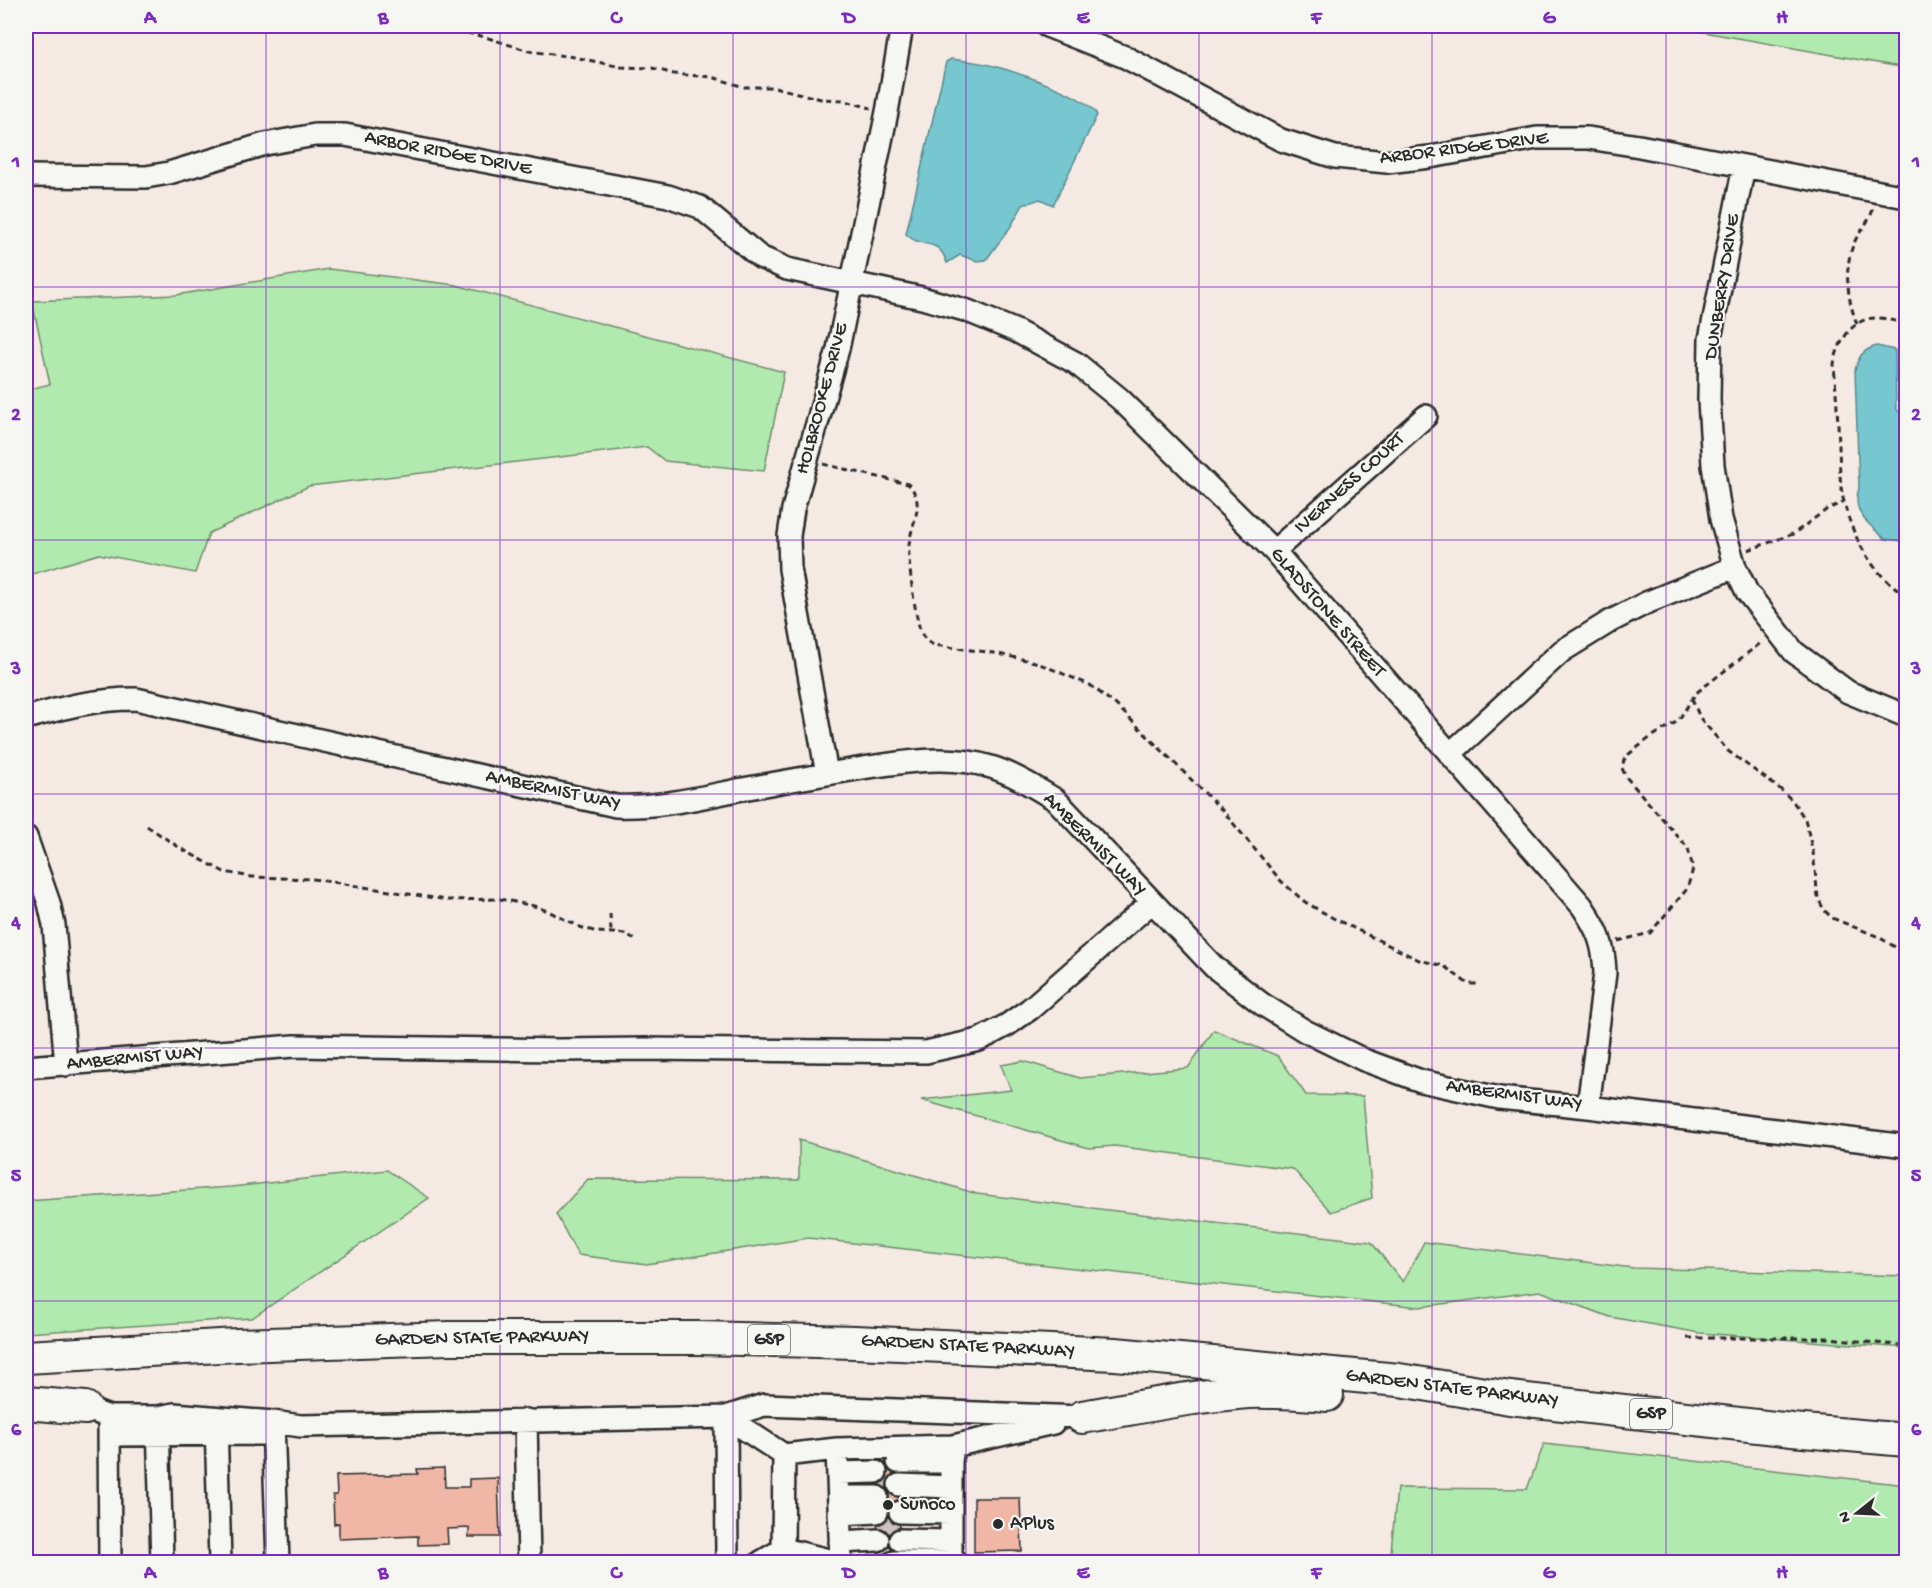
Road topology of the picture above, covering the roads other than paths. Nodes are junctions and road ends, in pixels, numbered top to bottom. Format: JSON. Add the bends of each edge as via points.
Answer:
{"nodes":[{"id":1,"x":903,"y":26,"type":"edge"},
{"id":2,"x":1047,"y":26,"type":"edge"},
{"id":3,"x":1744,"y":166,"type":"junction"},
{"id":4,"x":26,"y":176,"type":"edge"},
{"id":5,"x":1906,"y":197,"type":"edge"},
{"id":6,"x":851,"y":283,"type":"junction"},
{"id":7,"x":1426,"y":416,"type":"dead end"},
{"id":8,"x":1274,"y":551,"type":"junction"},
{"id":9,"x":1734,"y":562,"type":"junction"},
{"id":10,"x":1906,"y":716,"type":"edge"},
{"id":11,"x":26,"y":718,"type":"edge"},
{"id":12,"x":1450,"y":754,"type":"junction"},
{"id":13,"x":827,"y":774,"type":"junction"},
{"id":14,"x":26,"y":837,"type":"edge"},
{"id":15,"x":1152,"y":902,"type":"junction"},
{"id":16,"x":66,"y":1065,"type":"junction"},
{"id":17,"x":26,"y":1067,"type":"edge"},
{"id":18,"x":1588,"y":1107,"type":"junction"},
{"id":19,"x":1906,"y":1146,"type":"edge"},
{"id":20,"x":26,"y":1357,"type":"edge"},
{"id":21,"x":1510,"y":1398,"type":"junction"},
{"id":22,"x":26,"y":1402,"type":"edge"},
{"id":23,"x":726,"y":1417,"type":"junction"},
{"id":24,"x":1082,"y":1417,"type":"junction"},
{"id":25,"x":101,"y":1420,"type":"junction"},
{"id":26,"x":526,"y":1420,"type":"junction"},
{"id":27,"x":158,"y":1426,"type":"junction"},
{"id":28,"x":217,"y":1426,"type":"junction"},
{"id":29,"x":273,"y":1427,"type":"junction"},
{"id":30,"x":1906,"y":1440,"type":"edge"},
{"id":31,"x":784,"y":1455,"type":"junction"},
{"id":32,"x":889,"y":1509,"type":"edge"},
{"id":33,"x":951,"y":1511,"type":"edge"},
{"id":34,"x":839,"y":1512,"type":"edge"},
{"id":35,"x":783,"y":1549,"type":"junction"},
{"id":36,"x":110,"y":1563,"type":"edge"},
{"id":37,"x":162,"y":1563,"type":"edge"},
{"id":38,"x":220,"y":1563,"type":"edge"},
{"id":39,"x":278,"y":1563,"type":"edge"},
{"id":40,"x":529,"y":1563,"type":"edge"},
{"id":41,"x":727,"y":1563,"type":"edge"},
{"id":42,"x":761,"y":1563,"type":"edge"}],
"edges":[{"from":1,"to":6,"type":"street","name":"HOLBROOKE DRIVE"},
{"from":2,"to":3,"type":"street","name":"ARBOR RIDGE DRIVE","via":[[1125,57],[1281,140],[1335,157],[1387,162],[1537,138],[1587,138]]},
{"from":3,"to":5,"type":"street","name":"ARBOR RIDGE DRIVE"},
{"from":3,"to":9,"type":"street","name":"DUNBERRY DRIVE","via":[[1710,339],[1713,465]]},
{"from":4,"to":6,"type":"street","name":"ARBOR RIDGE DRIVE","via":[[146,177],[265,144],[315,135],[345,135],[668,196],[700,207],[760,256],[788,269]]},
{"from":6,"to":8,"type":"street","name":"GLADSTONE STREET","via":[[968,311],[1076,363],[1120,399]]},
{"from":6,"to":13,"type":"street","name":"HOLBROOKE DRIVE","via":[[838,349],[789,536],[790,569]]},
{"from":7,"to":8,"type":"street","name":"IVERNESS COURT"},
{"from":8,"to":12,"type":"street","name":"GLADSTONE STREET"},
{"from":9,"to":10,"type":"street","name":"DUNBERRY DRIVE","via":[[1747,592],[1794,652],[1848,692]]},
{"from":9,"to":12,"type":"street","via":[[1609,622],[1562,651]]},
{"from":11,"to":13,"type":"street","name":"AMBERMIST WAY","via":[[106,699],[136,699],[616,806],[671,803]]},
{"from":12,"to":18,"type":"street","name":"GLADSTONE STREET","via":[[1582,906],[1597,929],[1605,973]]},
{"from":13,"to":15,"type":"street","name":"AMBERMIST WAY","via":[[917,760],[953,760],[991,767],[1056,800]]},
{"from":14,"to":16,"type":"street","via":[[54,925]]},
{"from":15,"to":16,"type":"street","name":"AMBERMIST WAY","via":[[1030,1010],[979,1040],[926,1052],[294,1046]]},
{"from":15,"to":18,"type":"street","name":"AMBERMIST WAY","via":[[1214,967],[1262,1004],[1364,1060],[1449,1089]]},
{"from":16,"to":17,"type":"street","name":"AMBERMIST WAY"},
{"from":18,"to":19,"type":"street","name":"AMBERMIST WAY"},
{"from":20,"to":21,"type":"highway","name":"GARDEN STATE PARKWAY","number":"GSP","via":[[237,1344],[448,1338],[855,1342],[1116,1354],[1399,1380]]},
{"from":21,"to":24,"type":"highway","via":[[1437,1403],[1247,1392]]},
{"from":21,"to":30,"type":"highway","name":"GARDEN STATE PARKWAY","number":"GSP"},
{"from":22,"to":25,"type":"highway"},
{"from":23,"to":24,"type":"street","via":[[764,1405]]},
{"from":23,"to":26,"type":"street"},
{"from":23,"to":31,"type":"street"},
{"from":23,"to":41,"type":"street"},
{"from":24,"to":33,"type":"street"},
{"from":25,"to":27,"type":"street"},
{"from":25,"to":36,"type":"street"},
{"from":26,"to":29,"type":"street"},
{"from":26,"to":40,"type":"street"},
{"from":27,"to":28,"type":"street","via":[[174,1414]]},
{"from":27,"to":37,"type":"street"},
{"from":28,"to":29,"type":"street"},
{"from":28,"to":38,"type":"street"},
{"from":29,"to":39,"type":"street"},
{"from":31,"to":34,"type":"street"},
{"from":31,"to":35,"type":"street"},
{"from":32,"to":33,"type":"street"},
{"from":32,"to":33,"type":"street"},
{"from":32,"to":33,"type":"street"},
{"from":32,"to":34,"type":"street"},
{"from":32,"to":34,"type":"street"},
{"from":32,"to":34,"type":"street"},
{"from":32,"to":34,"type":"street"},
{"from":33,"to":34,"type":"street"},
{"from":34,"to":35,"type":"street"},
{"from":35,"to":42,"type":"street"}]}
